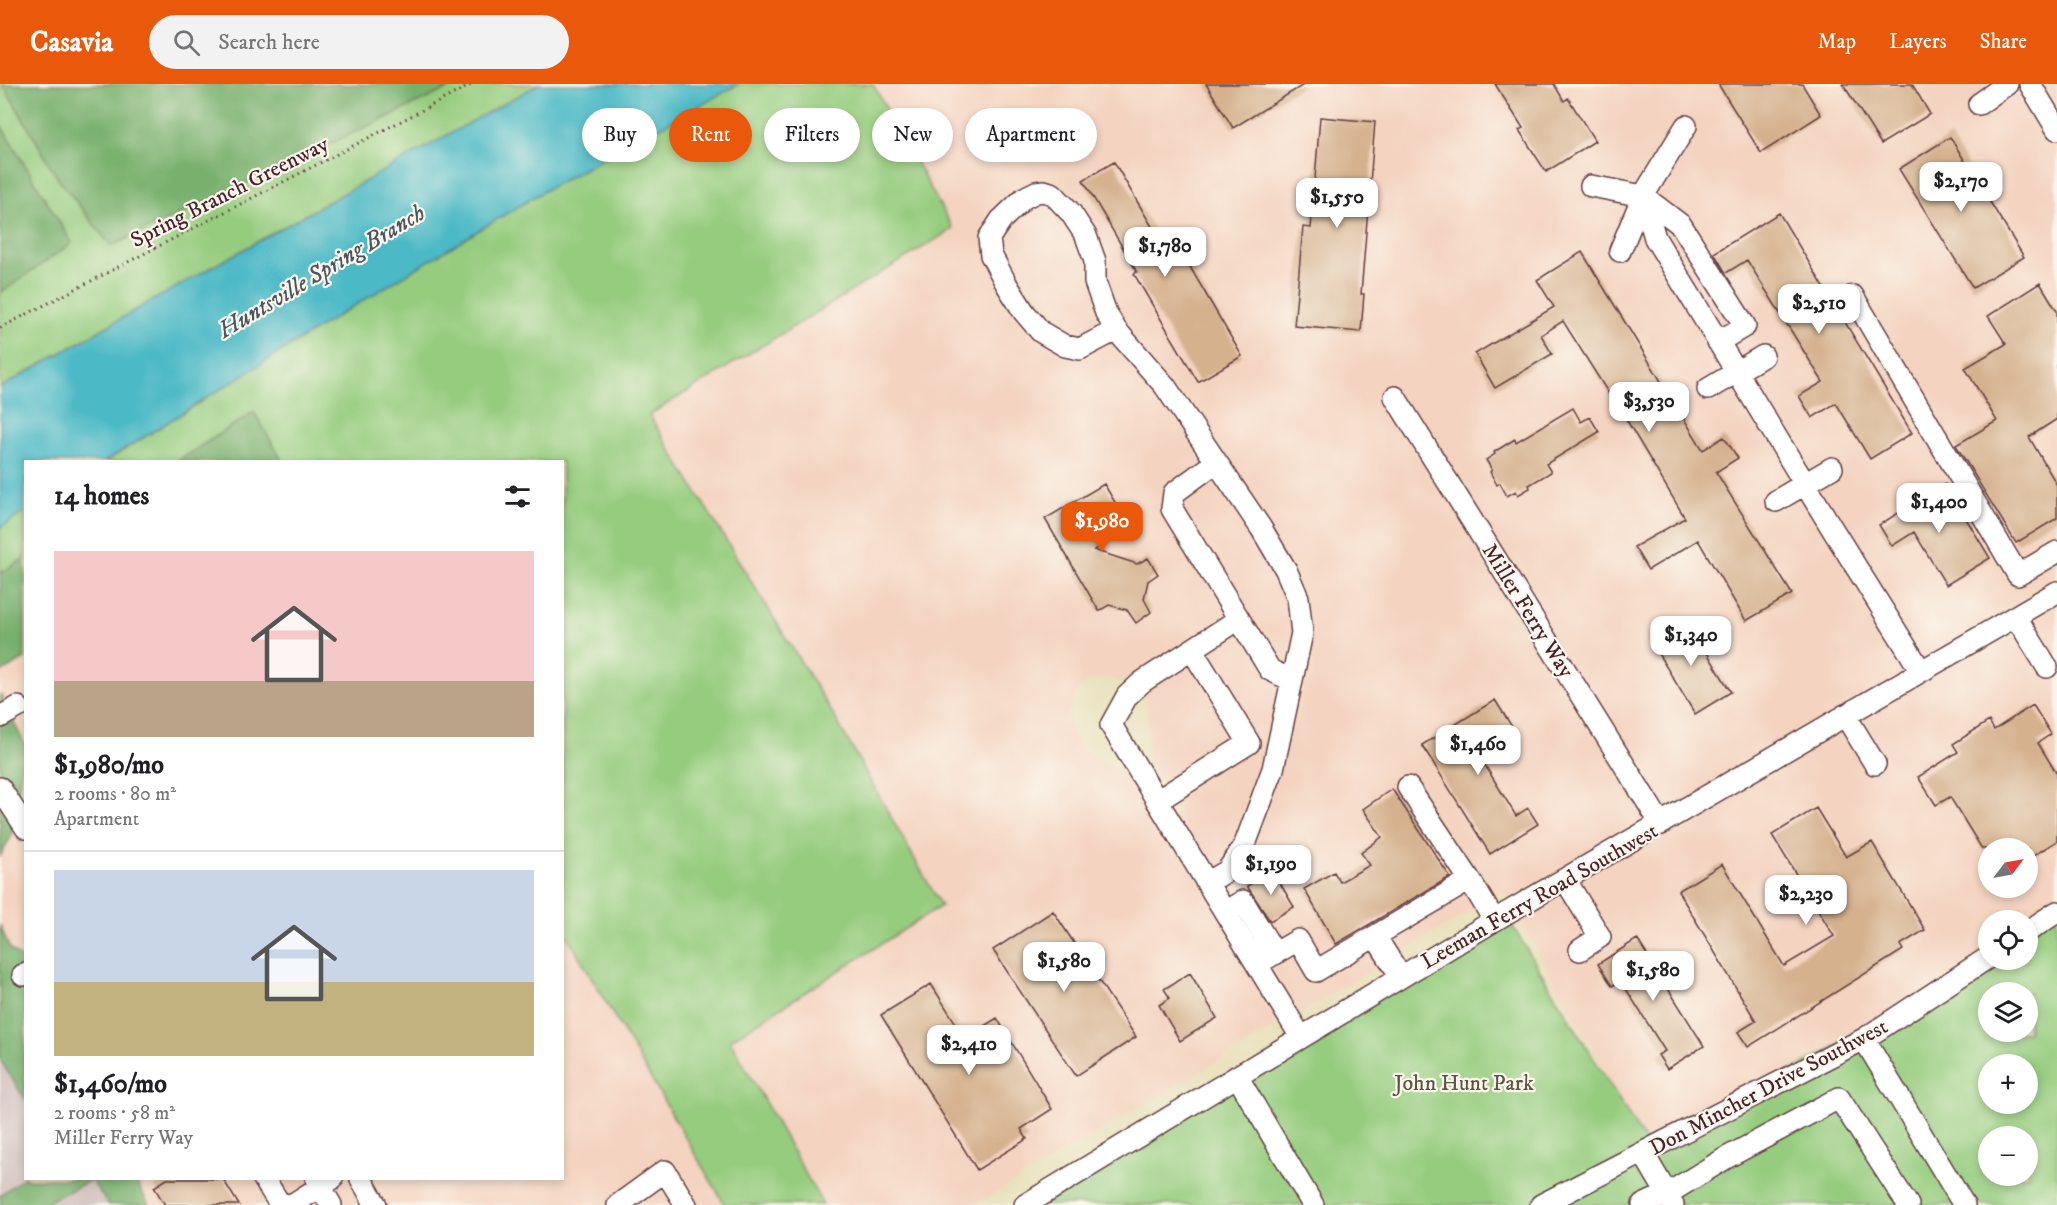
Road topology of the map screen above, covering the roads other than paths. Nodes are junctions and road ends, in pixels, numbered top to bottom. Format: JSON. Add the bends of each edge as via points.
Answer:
{"nodes":[{"id":1,"x":2007,"y":84,"type":"edge"},
{"id":2,"x":2030,"y":84,"type":"edge"},
{"id":3,"x":1979,"y":104,"type":"dead end"},
{"id":4,"x":1686,"y":126,"type":"dead end"},
{"id":5,"x":2057,"y":129,"type":"edge"},
{"id":6,"x":1591,"y":186,"type":"dead end"},
{"id":7,"x":1643,"y":196,"type":"junction"},
{"id":8,"x":1620,"y":251,"type":"dead end"},
{"id":9,"x":1853,"y":296,"type":"dead end"},
{"id":10,"x":1116,"y":330,"type":"junction"},
{"id":11,"x":1718,"y":342,"type":"junction"},
{"id":12,"x":1763,"y":356,"type":"dead end"},
{"id":13,"x":1736,"y":371,"type":"junction"},
{"id":14,"x":1708,"y":389,"type":"dead end"},
{"id":15,"x":1395,"y":397,"type":"dead end"},
{"id":16,"x":1216,"y":462,"type":"junction"},
{"id":17,"x":1832,"y":468,"type":"dead end"},
{"id":18,"x":1805,"y":485,"type":"junction"},
{"id":19,"x":1776,"y":501,"type":"dead end"},
{"id":20,"x":2057,"y":552,"type":"edge"},
{"id":21,"x":2057,"y":592,"type":"edge"},
{"id":22,"x":2016,"y":617,"type":"junction"},
{"id":23,"x":1239,"y":619,"type":"junction"},
{"id":24,"x":1192,"y":650,"type":"junction"},
{"id":25,"x":2047,"y":667,"type":"dead end"},
{"id":26,"x":1921,"y":671,"type":"junction"},
{"id":27,"x":1291,"y":680,"type":"junction"},
{"id":28,"x":1845,"y":715,"type":"junction"},
{"id":29,"x":1280,"y":736,"type":"junction"},
{"id":30,"x":1249,"y":743,"type":"junction"},
{"id":31,"x":1875,"y":764,"type":"dead end"},
{"id":32,"x":1408,"y":787,"type":"dead end"},
{"id":33,"x":0,"y":788,"type":"edge"},
{"id":34,"x":1157,"y":801,"type":"junction"},
{"id":35,"x":1661,"y":824,"type":"junction"},
{"id":36,"x":24,"y":825,"type":"edge"},
{"id":37,"x":1565,"y":879,"type":"junction"},
{"id":38,"x":1470,"y":880,"type":"junction"},
{"id":39,"x":1207,"y":883,"type":"junction"},
{"id":40,"x":2057,"y":912,"type":"edge"},
{"id":41,"x":1494,"y":920,"type":"junction"},
{"id":42,"x":2038,"y":924,"type":"edge"},
{"id":43,"x":1375,"y":936,"type":"junction"},
{"id":44,"x":1580,"y":950,"type":"dead end"},
{"id":45,"x":1266,"y":959,"type":"junction"},
{"id":46,"x":1978,"y":964,"type":"edge"},
{"id":47,"x":1401,"y":976,"type":"junction"},
{"id":48,"x":1301,"y":1037,"type":"junction"},
{"id":49,"x":1864,"y":1039,"type":"junction"},
{"id":50,"x":1237,"y":1076,"type":"junction"},
{"id":51,"x":1643,"y":1153,"type":"junction"},
{"id":52,"x":265,"y":1180,"type":"edge"},
{"id":53,"x":362,"y":1180,"type":"edge"},
{"id":54,"x":325,"y":1187,"type":"edge"},
{"id":55,"x":1671,"y":1199,"type":"edge"},
{"id":56,"x":284,"y":1205,"type":"edge"},
{"id":57,"x":376,"y":1205,"type":"edge"},
{"id":58,"x":618,"y":1205,"type":"edge"},
{"id":59,"x":686,"y":1205,"type":"edge"},
{"id":60,"x":1025,"y":1205,"type":"edge"},
{"id":61,"x":1313,"y":1205,"type":"edge"},
{"id":62,"x":1541,"y":1205,"type":"edge"},
{"id":63,"x":1643,"y":1205,"type":"edge"},
{"id":64,"x":1908,"y":1205,"type":"edge"},
{"id":65,"x":1964,"y":1205,"type":"edge"}],
"edges":[{"from":1,"to":3,"type":"street"},
{"from":2,"to":5,"type":"street"},
{"from":4,"to":7,"type":"street"},
{"from":6,"to":7,"type":"street"},
{"from":7,"to":8,"type":"street"},
{"from":7,"to":11,"type":"street","via":[[1655,238]]},
{"from":7,"to":11,"type":"street","via":[[1681,225],[1745,326]]},
{"from":9,"to":20,"type":"street","via":[[2018,575]]},
{"from":10,"to":10,"type":"street","via":[[1095,282],[1095,261],[1086,236],[1071,213],[1053,194],[1044,191],[1024,198],[989,238],[991,255],[1024,312],[1041,332],[1073,348],[1080,349]]},
{"from":10,"to":16,"type":"street","via":[[1165,386]]},
{"from":11,"to":13,"type":"street"},
{"from":12,"to":13,"type":"street"},
{"from":13,"to":14,"type":"street"},
{"from":13,"to":18,"type":"street"},
{"from":15,"to":35,"type":"street","name":"Miller Ferry Way"},
{"from":16,"to":23,"type":"street","via":[[1174,493],[1172,509]]},
{"from":16,"to":27,"type":"street","via":[[1281,561],[1298,598],[1302,633]]},
{"from":17,"to":18,"type":"street"},
{"from":18,"to":19,"type":"street"},
{"from":18,"to":26,"type":"street"},
{"from":21,"to":22,"type":"street","name":"Leeman Ferry Road Southwest"},
{"from":22,"to":25,"type":"street"},
{"from":22,"to":26,"type":"street","name":"Leeman Ferry Road Southwest"},
{"from":23,"to":24,"type":"street"},
{"from":23,"to":27,"type":"street","via":[[1270,670]]},
{"from":24,"to":30,"type":"street"},
{"from":24,"to":34,"type":"street","via":[[1142,682],[1127,696],[1111,724]]},
{"from":26,"to":28,"type":"street","name":"Leeman Ferry Road Southwest"},
{"from":27,"to":29,"type":"street"},
{"from":28,"to":31,"type":"street"},
{"from":28,"to":35,"type":"street","name":"Leeman Ferry Road Southwest"},
{"from":29,"to":30,"type":"street","via":[[1268,733]]},
{"from":29,"to":39,"type":"street","via":[[1273,769],[1244,847],[1227,872]]},
{"from":30,"to":34,"type":"street"},
{"from":32,"to":38,"type":"street"},
{"from":33,"to":36,"type":"street"},
{"from":34,"to":39,"type":"street"},
{"from":35,"to":37,"type":"street","name":"Leeman Ferry Road Southwest"},
{"from":37,"to":41,"type":"street","name":"Leeman Ferry Road Southwest"},
{"from":37,"to":44,"type":"street","via":[[1600,937]]},
{"from":38,"to":41,"type":"street"},
{"from":38,"to":43,"type":"street"},
{"from":39,"to":45,"type":"street","via":[[1225,912]]},
{"from":40,"to":42,"type":"street"},
{"from":41,"to":47,"type":"street","name":"Leeman Ferry Road Southwest"},
{"from":43,"to":45,"type":"street","via":[[1316,971],[1298,940]]},
{"from":43,"to":47,"type":"street"},
{"from":45,"to":48,"type":"street"},
{"from":46,"to":49,"type":"street","name":"Don Mincher Drive Southwest"},
{"from":47,"to":48,"type":"street","name":"Leeman Ferry Road Southwest"},
{"from":48,"to":50,"type":"street","name":"Leeman Ferry Road Southwest"},
{"from":49,"to":51,"type":"street","name":"Don Mincher Drive Southwest"},
{"from":49,"to":65,"type":"street"},
{"from":50,"to":60,"type":"street","name":"Leeman Ferry Road Southwest"},
{"from":50,"to":61,"type":"street"},
{"from":51,"to":55,"type":"street"},
{"from":51,"to":62,"type":"street","name":"Don Mincher Drive Southwest"},
{"from":52,"to":56,"type":"street"},
{"from":53,"to":57,"type":"street"},
{"from":54,"to":56,"type":"street"},
{"from":55,"to":63,"type":"street"},
{"from":55,"to":64,"type":"street","via":[[1726,1158],[1839,1098]]},
{"from":58,"to":59,"type":"street","via":[[665,1171]]}]}
